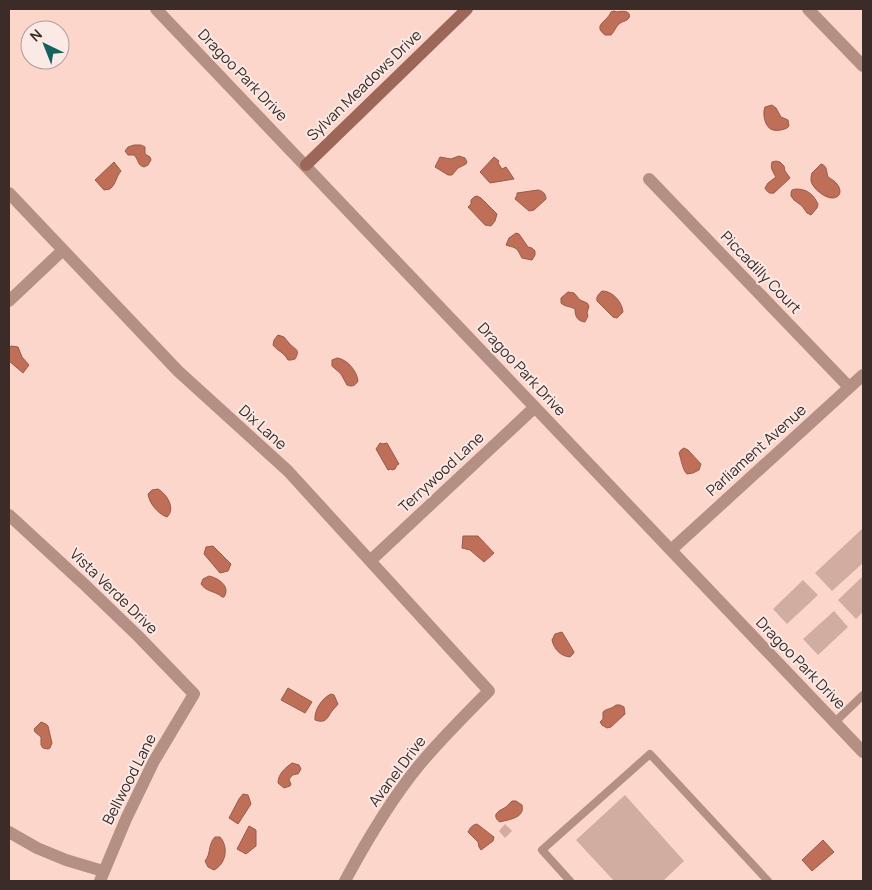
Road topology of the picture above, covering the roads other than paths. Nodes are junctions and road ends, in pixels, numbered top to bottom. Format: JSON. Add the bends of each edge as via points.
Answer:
{"nodes":[{"id":1,"x":156,"y":9,"type":"edge"},
{"id":2,"x":467,"y":9,"type":"edge"},
{"id":3,"x":808,"y":9,"type":"edge"},
{"id":4,"x":863,"y":64,"type":"edge"},
{"id":5,"x":306,"y":165,"type":"junction"},
{"id":6,"x":649,"y":179,"type":"dead end"},
{"id":7,"x":9,"y":193,"type":"edge"},
{"id":8,"x":63,"y":250,"type":"junction"},
{"id":9,"x":9,"y":301,"type":"edge"},
{"id":10,"x":863,"y":375,"type":"edge"},
{"id":11,"x":849,"y":387,"type":"junction"},
{"id":12,"x":535,"y":407,"type":"junction"},
{"id":13,"x":9,"y":515,"type":"edge"},
{"id":14,"x":670,"y":550,"type":"junction"},
{"id":15,"x":370,"y":561,"type":"junction"},
{"id":16,"x":489,"y":691,"type":"joint"},
{"id":17,"x":194,"y":694,"type":"joint"},
{"id":18,"x":863,"y":696,"type":"edge"},
{"id":19,"x":835,"y":722,"type":"junction"},
{"id":20,"x":863,"y":752,"type":"edge"},
{"id":21,"x":9,"y":832,"type":"edge"},
{"id":22,"x":102,"y":876,"type":"edge"},
{"id":23,"x":345,"y":881,"type":"edge"},
{"id":24,"x":570,"y":881,"type":"edge"},
{"id":25,"x":768,"y":881,"type":"edge"}],
"edges":[{"from":1,"to":5,"type":"street","name":"Dragoo Park Drive"},
{"from":2,"to":5,"type":"street","name":"Sylvan Meadows Drive"},
{"from":3,"to":4,"type":"street"},
{"from":5,"to":12,"type":"street","name":"Dragoo Park Drive"},
{"from":6,"to":11,"type":"street","name":"Piccadilly Court"},
{"from":7,"to":8,"type":"street","name":"Dix Lane"},
{"from":8,"to":9,"type":"street"},
{"from":8,"to":15,"type":"street","name":"Dix Lane","via":[[178,371],[288,471]]},
{"from":10,"to":11,"type":"street","name":"Parliament Avenue"},
{"from":11,"to":14,"type":"street","name":"Parliament Avenue"},
{"from":12,"to":14,"type":"street","name":"Dragoo Park Drive"},
{"from":12,"to":15,"type":"street","name":"Terrywood Lane"},
{"from":13,"to":17,"type":"street","name":"Vista Verde Drive","via":[[138,636]]},
{"from":14,"to":19,"type":"street","name":"Dragoo Park Drive"},
{"from":15,"to":16,"type":"street","name":"Dix Lane"},
{"from":16,"to":23,"type":"street","name":"Avanel Drive","via":[[420,764],[380,820]]},
{"from":17,"to":22,"type":"street","name":"Bellwood Lane","via":[[154,760]]},
{"from":18,"to":19,"type":"lane"},
{"from":19,"to":20,"type":"street","name":"Dragoo Park Drive"},
{"from":21,"to":22,"type":"street"},
{"from":24,"to":25,"type":"lane","via":[[542,850],[650,754]]}]}
